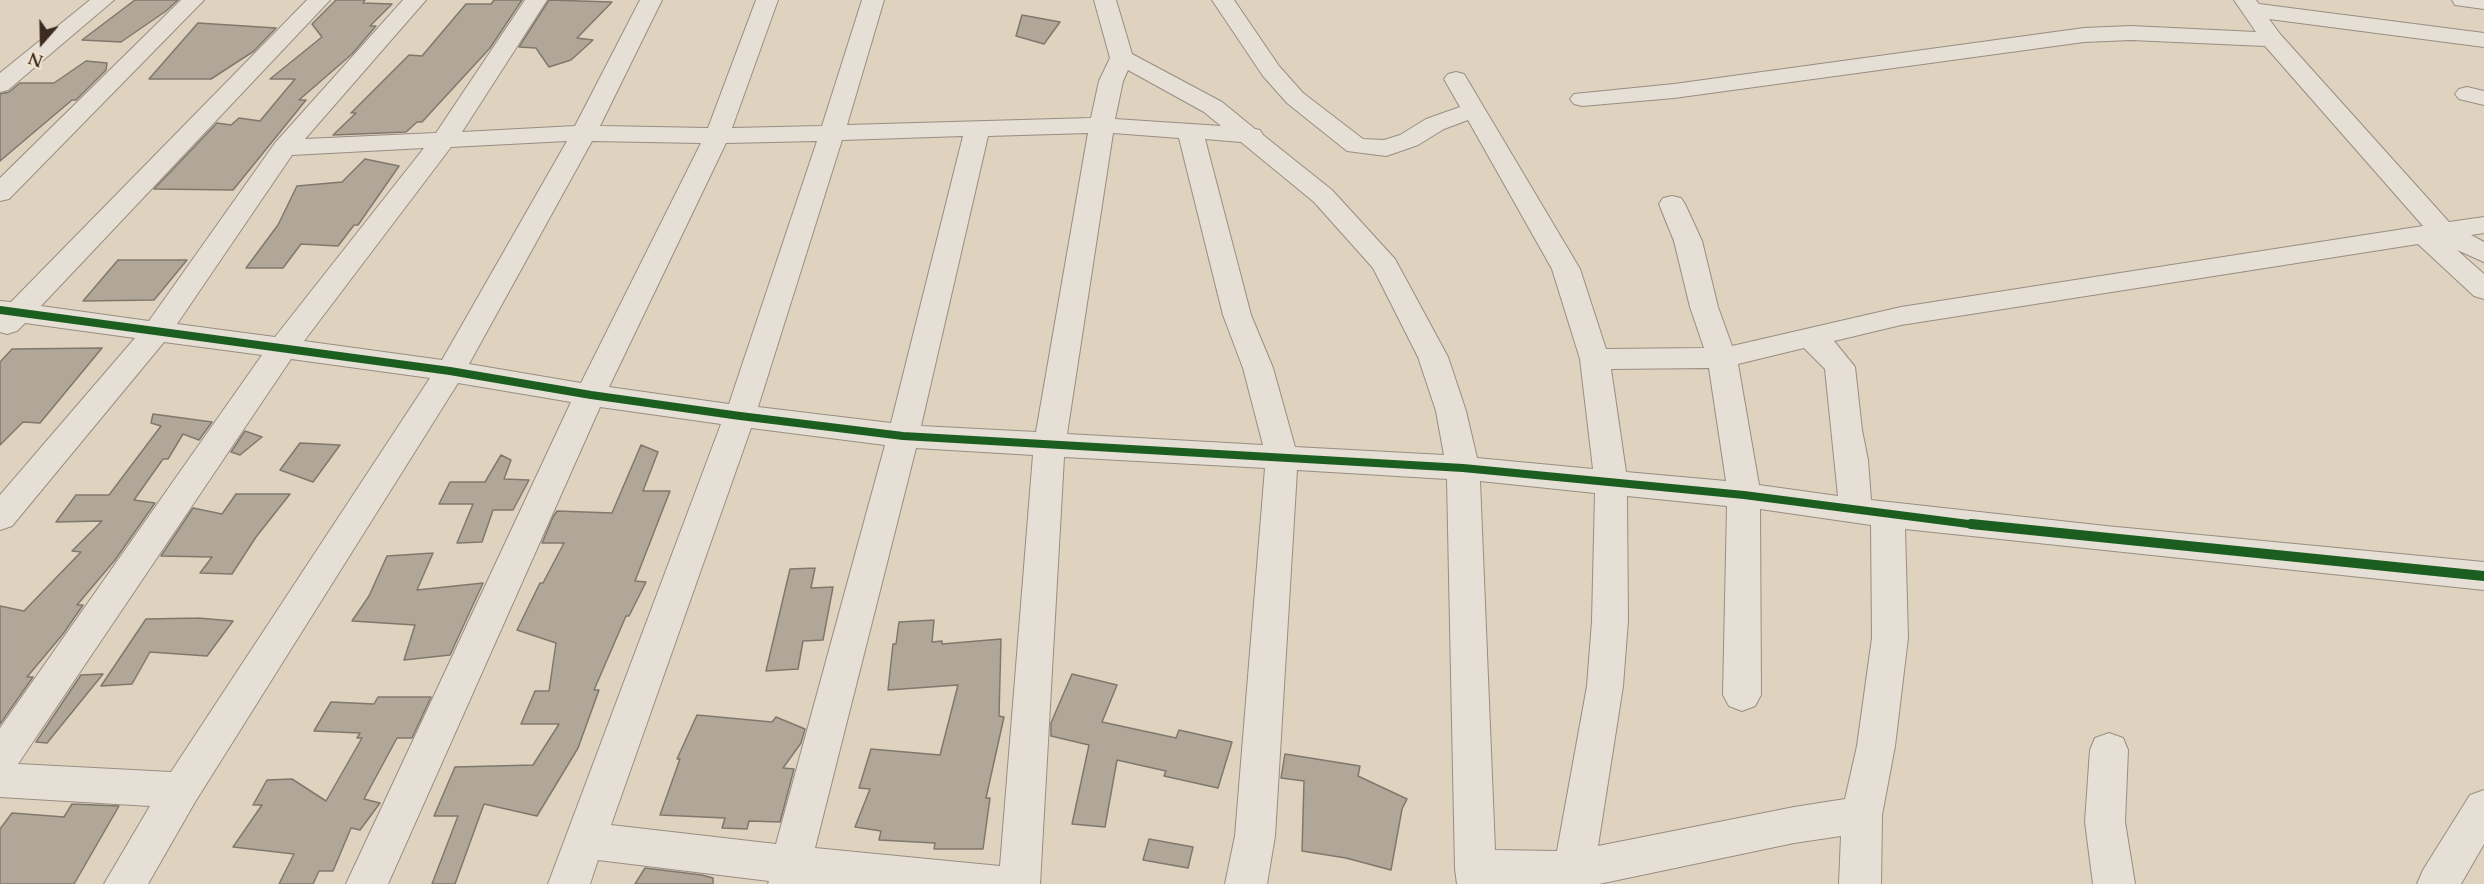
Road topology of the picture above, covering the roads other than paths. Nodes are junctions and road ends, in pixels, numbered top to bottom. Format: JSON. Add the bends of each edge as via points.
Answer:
{"nodes":[{"id":1,"x":103,"y":0,"type":"edge"},
{"id":2,"x":193,"y":0,"type":"edge"},
{"id":3,"x":319,"y":0,"type":"edge"},
{"id":4,"x":415,"y":0,"type":"edge"},
{"id":5,"x":536,"y":0,"type":"edge"},
{"id":6,"x":651,"y":0,"type":"edge"},
{"id":7,"x":767,"y":0,"type":"edge"},
{"id":8,"x":873,"y":0,"type":"edge"},
{"id":9,"x":1105,"y":0,"type":"edge"},
{"id":10,"x":1223,"y":0,"type":"edge"},
{"id":11,"x":2463,"y":0,"type":"edge"},
{"id":12,"x":2484,"y":3,"type":"edge"},
{"id":13,"x":2249,"y":5,"type":"edge"},
{"id":14,"x":2272,"y":39,"type":"junction"},
{"id":15,"x":2484,"y":40,"type":"edge"},
{"id":16,"x":1122,"y":58,"type":"junction"},
{"id":17,"x":1456,"y":79,"type":"dead end"},
{"id":18,"x":0,"y":85,"type":"edge"},
{"id":19,"x":1581,"y":99,"type":"dead end"},
{"id":20,"x":1473,"y":110,"type":"junction"},
{"id":21,"x":1102,"y":125,"type":"junction"},
{"id":22,"x":977,"y":130,"type":"junction"},
{"id":23,"x":1190,"y":131,"type":"junction"},
{"id":24,"x":831,"y":132,"type":"junction"},
{"id":25,"x":584,"y":133,"type":"junction"},
{"id":26,"x":1251,"y":135,"type":"junction"},
{"id":27,"x":717,"y":136,"type":"junction"},
{"id":28,"x":444,"y":140,"type":"junction"},
{"id":29,"x":284,"y":148,"type":"junction"},
{"id":30,"x":0,"y":193,"type":"edge"},
{"id":31,"x":1672,"y":204,"type":"dead end"},
{"id":32,"x":2484,"y":225,"type":"edge"},
{"id":33,"x":2433,"y":233,"type":"junction"},
{"id":34,"x":2484,"y":253,"type":"edge"},
{"id":35,"x":2484,"y":290,"type":"edge"},
{"id":36,"x":6,"y":318,"type":"edge"},
{"id":37,"x":157,"y":331,"type":"junction"},
{"id":38,"x":1810,"y":338,"type":"junction"},
{"id":39,"x":283,"y":348,"type":"junction"},
{"id":40,"x":1722,"y":358,"type":"junction"},
{"id":41,"x":1595,"y":359,"type":"junction"},
{"id":42,"x":450,"y":371,"type":"junction"},
{"id":43,"x":591,"y":395,"type":"junction"},
{"id":44,"x":740,"y":416,"type":"junction"},
{"id":45,"x":903,"y":436,"type":"junction"},
{"id":46,"x":1049,"y":446,"type":"junction"},
{"id":47,"x":1282,"y":459,"type":"junction"},
{"id":48,"x":1463,"y":468,"type":"junction"},
{"id":49,"x":1611,"y":483,"type":"junction"},
{"id":50,"x":1744,"y":495,"type":"junction"},
{"id":51,"x":1871,"y":513,"type":"junction"},
{"id":52,"x":0,"y":518,"type":"edge"},
{"id":53,"x":2484,"y":576,"type":"edge"},
{"id":54,"x":1742,"y":695,"type":"dead end"},
{"id":55,"x":2109,"y":750,"type":"dead end"},
{"id":56,"x":0,"y":759,"type":"edge"},
{"id":57,"x":0,"y":780,"type":"edge"},
{"id":58,"x":181,"y":790,"type":"junction"},
{"id":59,"x":2484,"y":808,"type":"edge"},
{"id":60,"x":1862,"y":815,"type":"junction"},
{"id":61,"x":584,"y":840,"type":"junction"},
{"id":62,"x":790,"y":874,"type":"edge"},
{"id":63,"x":1476,"y":877,"type":"edge"},
{"id":64,"x":1568,"y":877,"type":"edge"},
{"id":65,"x":125,"y":884,"type":"edge"},
{"id":66,"x":367,"y":884,"type":"edge"},
{"id":67,"x":569,"y":884,"type":"edge"},
{"id":68,"x":996,"y":884,"type":"edge"},
{"id":69,"x":1019,"y":884,"type":"edge"},
{"id":70,"x":1246,"y":884,"type":"edge"},
{"id":71,"x":1860,"y":884,"type":"edge"},
{"id":72,"x":2114,"y":884,"type":"edge"},
{"id":73,"x":2438,"y":884,"type":"edge"}],
"edges":[{"from":1,"to":18,"type":"street"},
{"from":2,"to":30,"type":"street"},
{"from":3,"to":36,"type":"street"},
{"from":4,"to":29,"type":"street"},
{"from":5,"to":28,"type":"street"},
{"from":6,"to":25,"type":"street"},
{"from":7,"to":27,"type":"street"},
{"from":8,"to":24,"type":"street"},
{"from":9,"to":16,"type":"street"},
{"from":10,"to":20,"type":"street","via":[[1271,71],[1295,98],[1356,146],[1386,148]]},
{"from":11,"to":12,"type":"street"},
{"from":13,"to":14,"type":"street"},
{"from":13,"to":15,"type":"street"},
{"from":14,"to":19,"type":"street","via":[[2084,35],[1674,91]]},
{"from":14,"to":33,"type":"street"},
{"from":16,"to":21,"type":"street","via":[[1111,81]]},
{"from":16,"to":26,"type":"street","via":[[1213,107]]},
{"from":17,"to":20,"type":"street"},
{"from":20,"to":41,"type":"street","via":[[1566,269]]},
{"from":21,"to":22,"type":"street"},
{"from":21,"to":23,"type":"street"},
{"from":21,"to":46,"type":"street"},
{"from":22,"to":24,"type":"street"},
{"from":22,"to":45,"type":"street"},
{"from":23,"to":26,"type":"street"},
{"from":23,"to":47,"type":"street","via":[[1237,315],[1258,368]]},
{"from":24,"to":27,"type":"street"},
{"from":24,"to":44,"type":"street"},
{"from":25,"to":27,"type":"street"},
{"from":25,"to":28,"type":"street"},
{"from":25,"to":42,"type":"street"},
{"from":26,"to":48,"type":"street","via":[[1323,196],[1385,265],[1433,357],[1451,411]]},
{"from":27,"to":43,"type":"street"},
{"from":28,"to":29,"type":"street"},
{"from":28,"to":39,"type":"street"},
{"from":29,"to":37,"type":"street"},
{"from":31,"to":40,"type":"street","via":[[1688,241],[1704,307]]},
{"from":32,"to":33,"type":"street"},
{"from":33,"to":34,"type":"street"},
{"from":33,"to":35,"type":"street"},
{"from":33,"to":38,"type":"street","via":[[1901,316]]},
{"from":36,"to":37,"type":"street"},
{"from":37,"to":39,"type":"street"},
{"from":37,"to":52,"type":"street"},
{"from":38,"to":40,"type":"street"},
{"from":38,"to":51,"type":"street","via":[[1840,367],[1852,460]]},
{"from":39,"to":42,"type":"street"},
{"from":39,"to":56,"type":"street"},
{"from":40,"to":41,"type":"street"},
{"from":40,"to":50,"type":"street"},
{"from":41,"to":49,"type":"street"},
{"from":42,"to":43,"type":"street"},
{"from":42,"to":58,"type":"street"},
{"from":43,"to":44,"type":"street"},
{"from":43,"to":66,"type":"street"},
{"from":44,"to":45,"type":"street"},
{"from":44,"to":61,"type":"street"},
{"from":45,"to":46,"type":"street"},
{"from":45,"to":62,"type":"street"},
{"from":46,"to":47,"type":"street"},
{"from":46,"to":69,"type":"street"},
{"from":47,"to":48,"type":"street"},
{"from":47,"to":70,"type":"street","via":[[1255,836]]},
{"from":48,"to":49,"type":"street"},
{"from":48,"to":63,"type":"street"},
{"from":49,"to":50,"type":"street"},
{"from":49,"to":64,"type":"street","via":[[1610,621],[1605,686]]},
{"from":50,"to":51,"type":"street"},
{"from":50,"to":54,"type":"street"},
{"from":51,"to":53,"type":"street"},
{"from":51,"to":60,"type":"street","via":[[1890,639]]},
{"from":55,"to":72,"type":"street","via":[[2105,822]]},
{"from":57,"to":58,"type":"street"},
{"from":58,"to":65,"type":"street"},
{"from":59,"to":73,"type":"street"},
{"from":60,"to":64,"type":"street","via":[[1794,825]]},
{"from":60,"to":71,"type":"street"},
{"from":61,"to":62,"type":"street"},
{"from":61,"to":67,"type":"street"},
{"from":62,"to":68,"type":"street"},
{"from":63,"to":64,"type":"street"}]}
